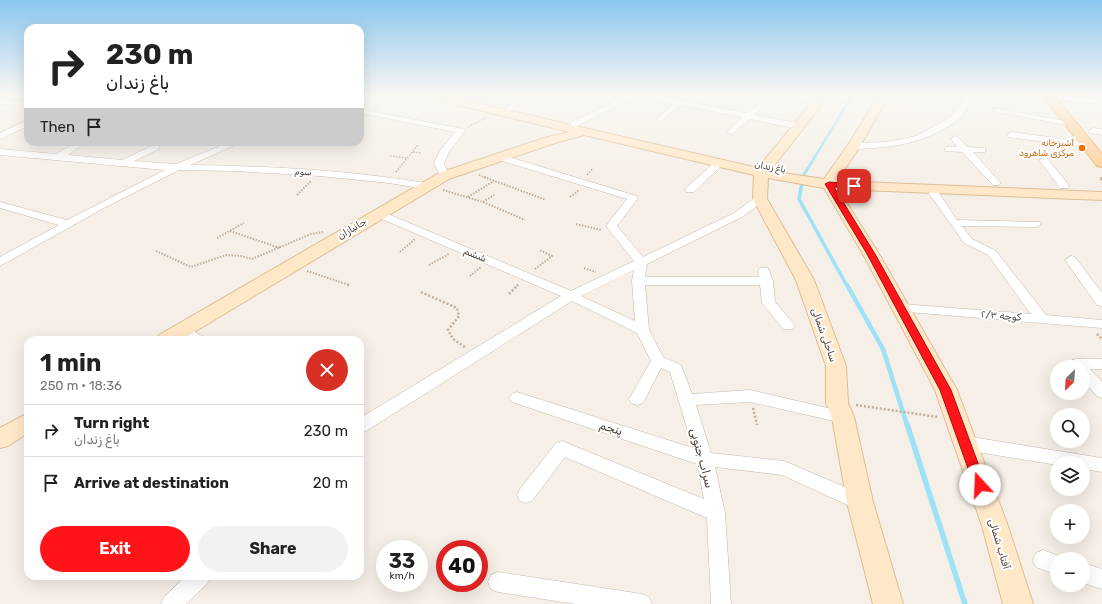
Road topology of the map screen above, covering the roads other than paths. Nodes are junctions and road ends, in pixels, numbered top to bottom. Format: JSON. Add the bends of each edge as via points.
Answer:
{"nodes":[{"id":1,"x":416,"y":122,"type":"edge"},
{"id":2,"x":554,"y":122,"type":"edge"},
{"id":3,"x":578,"y":122,"type":"edge"},
{"id":4,"x":741,"y":122,"type":"edge"},
{"id":5,"x":776,"y":122,"type":"edge"},
{"id":6,"x":800,"y":122,"type":"edge"},
{"id":7,"x":868,"y":122,"type":"edge"},
{"id":8,"x":948,"y":122,"type":"edge"},
{"id":9,"x":1079,"y":122,"type":"edge"},
{"id":10,"x":1082,"y":122,"type":"edge"},
{"id":11,"x":24,"y":125,"type":"edge"},
{"id":12,"x":570,"y":126,"type":"junction"},
{"id":13,"x":797,"y":126,"type":"junction"},
{"id":14,"x":1098,"y":131,"type":"edge"},
{"id":15,"x":731,"y":132,"type":"dead end"},
{"id":16,"x":584,"y":133,"type":"junction"},
{"id":17,"x":1011,"y":135,"type":"dead end"},
{"id":18,"x":0,"y":136,"type":"edge"},
{"id":19,"x":955,"y":139,"type":"dead end"},
{"id":20,"x":548,"y":141,"type":"junction"},
{"id":21,"x":1102,"y":142,"type":"edge"},
{"id":22,"x":76,"y":146,"type":"edge"},
{"id":23,"x":227,"y":146,"type":"edge"},
{"id":24,"x":854,"y":146,"type":"junction"},
{"id":25,"x":1088,"y":146,"type":"junction"},
{"id":26,"x":156,"y":147,"type":"dead end"},
{"id":27,"x":964,"y":149,"type":"junction"},
{"id":28,"x":948,"y":150,"type":"dead end"},
{"id":29,"x":982,"y":150,"type":"dead end"},
{"id":30,"x":0,"y":152,"type":"edge"},
{"id":31,"x":61,"y":156,"type":"junction"},
{"id":32,"x":499,"y":157,"type":"junction"},
{"id":33,"x":1044,"y":160,"type":"dead end"},
{"id":34,"x":124,"y":163,"type":"junction"},
{"id":35,"x":719,"y":163,"type":"junction"},
{"id":36,"x":1102,"y":164,"type":"edge"},
{"id":37,"x":180,"y":166,"type":"junction"},
{"id":38,"x":769,"y":171,"type":"junction"},
{"id":39,"x":444,"y":176,"type":"junction"},
{"id":40,"x":825,"y":180,"type":"junction"},
{"id":41,"x":996,"y":183,"type":"junction"},
{"id":42,"x":425,"y":186,"type":"junction"},
{"id":43,"x":1064,"y":186,"type":"junction"},
{"id":44,"x":1102,"y":188,"type":"edge"},
{"id":45,"x":931,"y":189,"type":"junction"},
{"id":46,"x":690,"y":190,"type":"dead end"},
{"id":47,"x":1102,"y":196,"type":"edge"},
{"id":48,"x":760,"y":199,"type":"junction"},
{"id":49,"x":0,"y":205,"type":"edge"},
{"id":50,"x":379,"y":214,"type":"junction"},
{"id":51,"x":954,"y":223,"type":"junction"},
{"id":52,"x":69,"y":224,"type":"junction"},
{"id":53,"x":1036,"y":224,"type":"dead end"},
{"id":54,"x":1071,"y":260,"type":"dead end"},
{"id":55,"x":0,"y":262,"type":"edge"},
{"id":56,"x":641,"y":262,"type":"junction"},
{"id":57,"x":638,"y":281,"type":"junction"},
{"id":58,"x":571,"y":296,"type":"junction"},
{"id":59,"x":1102,"y":302,"type":"edge"},
{"id":60,"x":901,"y":308,"type":"junction"},
{"id":61,"x":1042,"y":320,"type":"junction"},
{"id":62,"x":1102,"y":324,"type":"edge"},
{"id":63,"x":788,"y":326,"type":"dead end"},
{"id":64,"x":182,"y":330,"type":"junction"},
{"id":65,"x":642,"y":330,"type":"junction"},
{"id":66,"x":172,"y":336,"type":"edge"},
{"id":67,"x":192,"y":336,"type":"edge"},
{"id":68,"x":658,"y":361,"type":"junction"},
{"id":69,"x":1102,"y":364,"type":"edge"},
{"id":70,"x":1090,"y":366,"type":"edge"},
{"id":71,"x":1090,"y":378,"type":"edge"},
{"id":72,"x":1102,"y":392,"type":"edge"},
{"id":73,"x":517,"y":398,"type":"dead end"},
{"id":74,"x":637,"y":399,"type":"dead end"},
{"id":75,"x":685,"y":400,"type":"junction"},
{"id":76,"x":844,"y":417,"type":"junction"},
{"id":77,"x":24,"y":424,"type":"edge"},
{"id":78,"x":364,"y":424,"type":"edge"},
{"id":79,"x":0,"y":439,"type":"edge"},
{"id":80,"x":965,"y":443,"type":"junction"},
{"id":81,"x":705,"y":459,"type":"junction"},
{"id":82,"x":1102,"y":464,"type":"edge"},
{"id":83,"x":526,"y":495,"type":"dead end"},
{"id":84,"x":860,"y":502,"type":"junction"},
{"id":85,"x":716,"y":513,"type":"junction"},
{"id":86,"x":1090,"y":575,"type":"edge"},
{"id":87,"x":1102,"y":579,"type":"edge"},
{"id":88,"x":197,"y":580,"type":"edge"},
{"id":89,"x":498,"y":582,"type":"dead end"},
{"id":90,"x":171,"y":604,"type":"edge"},
{"id":91,"x":642,"y":604,"type":"edge"},
{"id":92,"x":721,"y":604,"type":"edge"},
{"id":93,"x":888,"y":604,"type":"edge"},
{"id":94,"x":1018,"y":604,"type":"edge"}],
"edges":[{"from":1,"to":39,"type":"street","via":[[461,131],[439,163]]},
{"from":2,"to":12,"type":"street","name":"باغ زندان"},
{"from":3,"to":12,"type":"street"},
{"from":4,"to":15,"type":"street"},
{"from":5,"to":13,"type":"street"},
{"from":6,"to":13,"type":"street"},
{"from":7,"to":24,"type":"street"},
{"from":8,"to":24,"type":"street","via":[[919,138],[887,145]]},
{"from":9,"to":25,"type":"main road"},
{"from":10,"to":14,"type":"main road"},
{"from":11,"to":18,"type":"street"},
{"from":12,"to":16,"type":"street","name":"باغ زندان"},
{"from":12,"to":20,"type":"street","name":"جانبازان"},
{"from":12,"to":38,"type":"street","name":"باغ زندان"},
{"from":13,"to":38,"type":"street"},
{"from":14,"to":21,"type":"main road"},
{"from":16,"to":20,"type":"street","name":"جانبازان"},
{"from":16,"to":35,"type":"street","name":"باغ زندان"},
{"from":17,"to":25,"type":"street"},
{"from":19,"to":27,"type":"street"},
{"from":20,"to":32,"type":"street","name":"جانبازان"},
{"from":22,"to":31,"type":"street"},
{"from":23,"to":37,"type":"street"},
{"from":24,"to":40,"type":"street"},
{"from":25,"to":36,"type":"main road"},
{"from":26,"to":34,"type":"street"},
{"from":27,"to":28,"type":"street"},
{"from":27,"to":29,"type":"street"},
{"from":27,"to":41,"type":"street"},
{"from":30,"to":31,"type":"street","name":"سوم"},
{"from":31,"to":34,"type":"street","name":"سوم"},
{"from":32,"to":39,"type":"street","name":"جانبازان"},
{"from":32,"to":56,"type":"street","via":[[633,198],[611,226]]},
{"from":33,"to":43,"type":"street"},
{"from":34,"to":37,"type":"street","name":"سوم"},
{"from":35,"to":38,"type":"street","name":"باغ زندان"},
{"from":35,"to":46,"type":"street"},
{"from":37,"to":42,"type":"street","name":"سوم","via":[[320,173]]},
{"from":37,"to":52,"type":"street"},
{"from":38,"to":40,"type":"street","name":"باغ زندان"},
{"from":38,"to":48,"type":"street","name":"ساحلی شمالی"},
{"from":39,"to":42,"type":"street","name":"جانبازان"},
{"from":40,"to":41,"type":"street","name":"باغ زندان"},
{"from":40,"to":45,"type":"street","name":"باغ زندان"},
{"from":40,"to":60,"type":"street","name":"آفتاب شمالی"},
{"from":41,"to":43,"type":"street","name":"باغ زندان"},
{"from":42,"to":50,"type":"street","name":"جانبازان"},
{"from":43,"to":44,"type":"street","name":"باغ زندان"},
{"from":45,"to":47,"type":"street","name":"باغ زندان"},
{"from":45,"to":51,"type":"street"},
{"from":48,"to":56,"type":"street","via":[[738,215]]},
{"from":48,"to":76,"type":"street","name":"ساحلی شمالی","via":[[805,280],[836,366],[837,402]]},
{"from":49,"to":52,"type":"street"},
{"from":50,"to":58,"type":"street","name":"ششم"},
{"from":50,"to":64,"type":"street","name":"جانبازان"},
{"from":51,"to":53,"type":"street"},
{"from":51,"to":61,"type":"street","via":[[968,240],[992,252]]},
{"from":52,"to":55,"type":"street"},
{"from":54,"to":59,"type":"street"},
{"from":56,"to":57,"type":"street"},
{"from":56,"to":58,"type":"street"},
{"from":57,"to":63,"type":"street","via":[[765,276],[769,303]]},
{"from":57,"to":65,"type":"street"},
{"from":58,"to":65,"type":"street"},
{"from":58,"to":78,"type":"street"},
{"from":60,"to":61,"type":"street","name":"کوچه ۲/۳"},
{"from":60,"to":80,"type":"street","name":"آفتاب شمالی","via":[[946,390]]},
{"from":61,"to":62,"type":"street","name":"کوچه ۲/۳"},
{"from":64,"to":66,"type":"street","name":"جانبازان"},
{"from":64,"to":67,"type":"street"},
{"from":65,"to":68,"type":"street"},
{"from":68,"to":74,"type":"street"},
{"from":68,"to":75,"type":"street","name":"سراب جنوبی","via":[[676,369]]},
{"from":69,"to":70,"type":"street"},
{"from":71,"to":72,"type":"street"},
{"from":73,"to":81,"type":"street","name":"پنجم"},
{"from":75,"to":76,"type":"street","via":[[750,396]]},
{"from":75,"to":81,"type":"street","name":"سراب جنوبی"},
{"from":76,"to":84,"type":"street","name":"ساحلی شمالی"},
{"from":77,"to":79,"type":"street"},
{"from":80,"to":82,"type":"street"},
{"from":80,"to":94,"type":"street","name":"آفتاب شمالی","via":[[995,526]]},
{"from":81,"to":84,"type":"street","name":"پنجم","via":[[784,468]]},
{"from":81,"to":85,"type":"street","name":"سراب جنوبی"},
{"from":83,"to":85,"type":"street","via":[[562,448]]},
{"from":84,"to":93,"type":"street","name":"ساحلی شمالی"},
{"from":85,"to":92,"type":"street","name":"سراب جنوبی"},
{"from":86,"to":87,"type":"street"},
{"from":88,"to":90,"type":"street"},
{"from":89,"to":91,"type":"street"}]}
